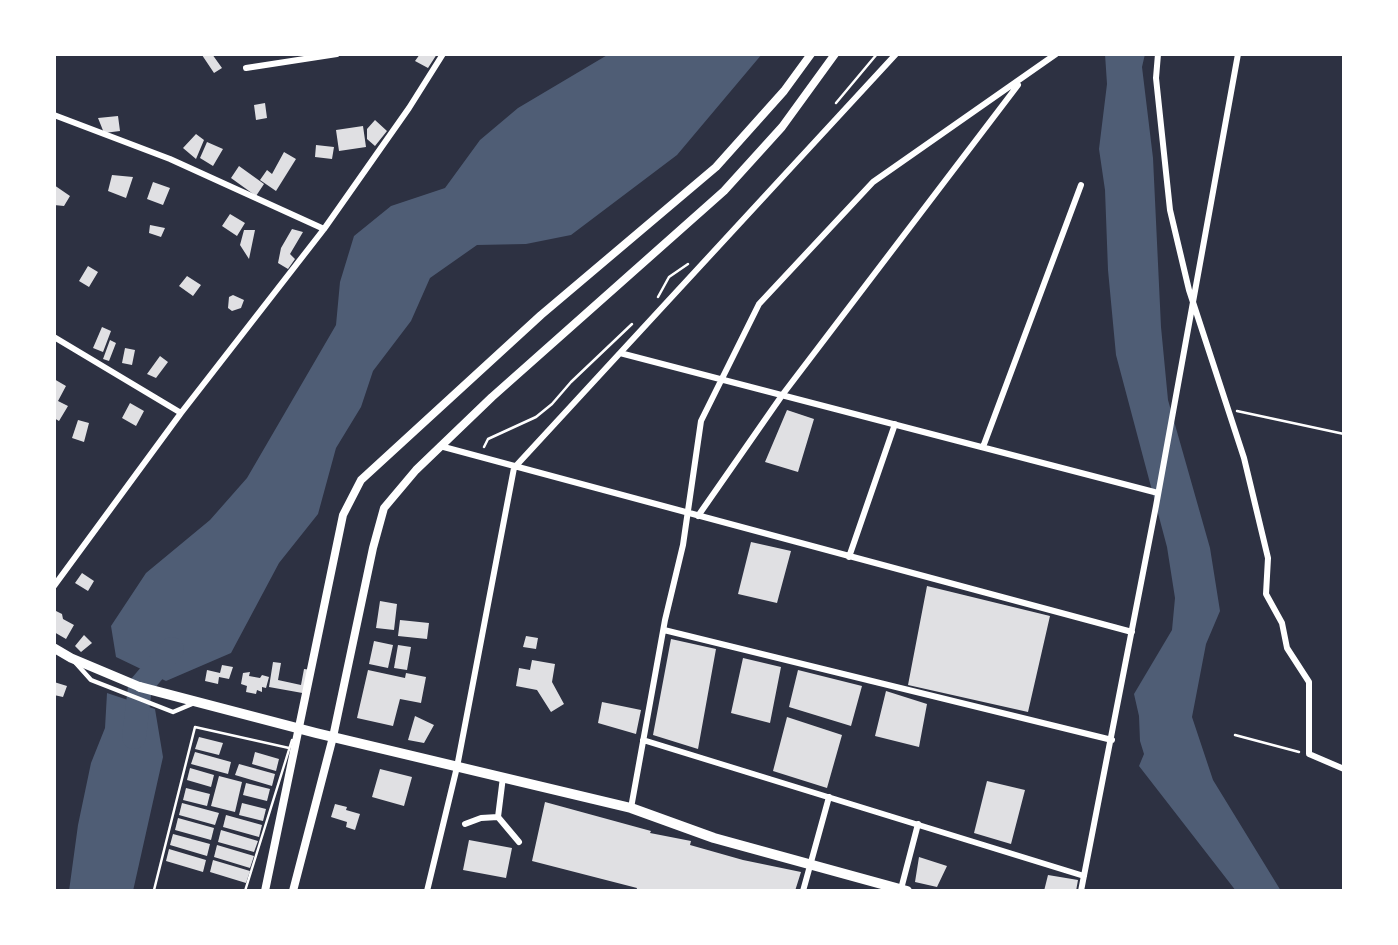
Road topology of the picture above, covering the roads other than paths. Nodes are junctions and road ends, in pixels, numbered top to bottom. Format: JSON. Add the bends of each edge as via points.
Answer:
{"nodes":[{"id":1,"x":337,"y":54,"type":"edge"},
{"id":2,"x":443,"y":54,"type":"edge"},
{"id":3,"x":811,"y":54,"type":"edge"},
{"id":4,"x":835,"y":54,"type":"edge"},
{"id":5,"x":896,"y":54,"type":"edge"},
{"id":6,"x":1056,"y":54,"type":"edge"},
{"id":7,"x":1158,"y":54,"type":"edge"},
{"id":8,"x":1238,"y":54,"type":"edge"},
{"id":9,"x":246,"y":68,"type":"dead end"},
{"id":10,"x":1024,"y":78,"type":"junction"},
{"id":11,"x":54,"y":115,"type":"edge"},
{"id":12,"x":1081,"y":185,"type":"dead end"},
{"id":13,"x":324,"y":229,"type":"junction"},
{"id":14,"x":54,"y":337,"type":"edge"},
{"id":15,"x":620,"y":353,"type":"junction"},
{"id":16,"x":723,"y":380,"type":"junction"},
{"id":17,"x":783,"y":394,"type":"junction"},
{"id":18,"x":181,"y":413,"type":"junction"},
{"id":19,"x":895,"y":424,"type":"junction"},
{"id":20,"x":440,"y":446,"type":"junction"},
{"id":21,"x":983,"y":447,"type":"junction"},
{"id":22,"x":514,"y":468,"type":"junction"},
{"id":23,"x":1158,"y":493,"type":"junction"},
{"id":24,"x":687,"y":512,"type":"junction"},
{"id":25,"x":698,"y":516,"type":"junction"},
{"id":26,"x":849,"y":557,"type":"junction"},
{"id":27,"x":54,"y":586,"type":"edge"},
{"id":28,"x":664,"y":630,"type":"junction"},
{"id":29,"x":1132,"y":632,"type":"junction"},
{"id":30,"x":54,"y":648,"type":"edge"},
{"id":31,"x":71,"y":658,"type":"junction"},
{"id":32,"x":140,"y":687,"type":"joint"},
{"id":33,"x":196,"y":702,"type":"junction"},
{"id":34,"x":299,"y":728,"type":"junction"},
{"id":35,"x":333,"y":737,"type":"junction"},
{"id":36,"x":643,"y":740,"type":"junction"},
{"id":37,"x":1114,"y":741,"type":"dead end"},
{"id":38,"x":289,"y":747,"type":"junction"},
{"id":39,"x":457,"y":767,"type":"junction"},
{"id":40,"x":1344,"y":769,"type":"edge"},
{"id":41,"x":503,"y":777,"type":"junction"},
{"id":42,"x":829,"y":797,"type":"junction"},
{"id":43,"x":631,"y":808,"type":"junction"},
{"id":44,"x":498,"y":817,"type":"junction"},
{"id":45,"x":465,"y":824,"type":"dead end"},
{"id":46,"x":918,"y":824,"type":"junction"},
{"id":47,"x":519,"y":842,"type":"dead end"},
{"id":48,"x":1084,"y":876,"type":"junction"},
{"id":49,"x":904,"y":890,"type":"edge"},
{"id":50,"x":156,"y":891,"type":"edge"},
{"id":51,"x":245,"y":891,"type":"edge"},
{"id":52,"x":265,"y":891,"type":"edge"},
{"id":53,"x":293,"y":891,"type":"edge"},
{"id":54,"x":427,"y":891,"type":"edge"},
{"id":55,"x":803,"y":891,"type":"edge"},
{"id":56,"x":1081,"y":891,"type":"edge"}],
"edges":[{"from":1,"to":9,"type":"street"},
{"from":2,"to":13,"type":"street"},
{"from":3,"to":34,"type":"street","via":[[716,167],[541,315],[361,480],[343,515]]},
{"from":4,"to":20,"type":"street","via":[[782,127],[724,191]]},
{"from":5,"to":15,"type":"street"},
{"from":6,"to":10,"type":"street"},
{"from":7,"to":40,"type":"street","via":[[1156,78],[1170,210],[1189,290],[1244,458],[1268,558],[1266,594],[1282,623],[1287,648],[1309,682],[1309,754]]},
{"from":8,"to":23,"type":"street"},
{"from":10,"to":16,"type":"street","via":[[873,182],[759,304]]},
{"from":10,"to":17,"type":"street"},
{"from":11,"to":13,"type":"street","via":[[170,159]]},
{"from":12,"to":21,"type":"street"},
{"from":13,"to":18,"type":"street"},
{"from":14,"to":18,"type":"street"},
{"from":15,"to":16,"type":"street"},
{"from":15,"to":22,"type":"street"},
{"from":16,"to":17,"type":"street"},
{"from":16,"to":24,"type":"street","via":[[701,421]]},
{"from":17,"to":19,"type":"street"},
{"from":17,"to":25,"type":"street"},
{"from":18,"to":27,"type":"street"},
{"from":19,"to":21,"type":"street"},
{"from":19,"to":26,"type":"street"},
{"from":20,"to":22,"type":"street"},
{"from":20,"to":35,"type":"street","via":[[384,508]]},
{"from":21,"to":23,"type":"street"},
{"from":22,"to":24,"type":"street"},
{"from":22,"to":39,"type":"street"},
{"from":23,"to":29,"type":"street"},
{"from":24,"to":25,"type":"street"},
{"from":24,"to":28,"type":"street"},
{"from":25,"to":26,"type":"street"},
{"from":26,"to":29,"type":"street"},
{"from":28,"to":36,"type":"street"},
{"from":28,"to":37,"type":"street"},
{"from":29,"to":48,"type":"street"},
{"from":30,"to":31,"type":"main road"},
{"from":31,"to":32,"type":"main road"},
{"from":31,"to":33,"type":"street","via":[[91,680],[173,712]]},
{"from":32,"to":33,"type":"main road"},
{"from":33,"to":34,"type":"main road"},
{"from":34,"to":35,"type":"main road"},
{"from":34,"to":38,"type":"lane"},
{"from":34,"to":52,"type":"street"},
{"from":35,"to":39,"type":"main road"},
{"from":35,"to":53,"type":"street"},
{"from":36,"to":42,"type":"street"},
{"from":36,"to":43,"type":"street"},
{"from":38,"to":50,"type":"lane","via":[[195,727]]},
{"from":38,"to":51,"type":"lane"},
{"from":39,"to":41,"type":"main road"},
{"from":39,"to":54,"type":"street"},
{"from":41,"to":43,"type":"main road"},
{"from":41,"to":44,"type":"street"},
{"from":42,"to":46,"type":"street"},
{"from":42,"to":55,"type":"street"},
{"from":43,"to":49,"type":"main road","via":[[714,838]]},
{"from":44,"to":45,"type":"street"},
{"from":44,"to":47,"type":"street"},
{"from":46,"to":48,"type":"street"},
{"from":46,"to":49,"type":"street"},
{"from":48,"to":56,"type":"street"}]}
